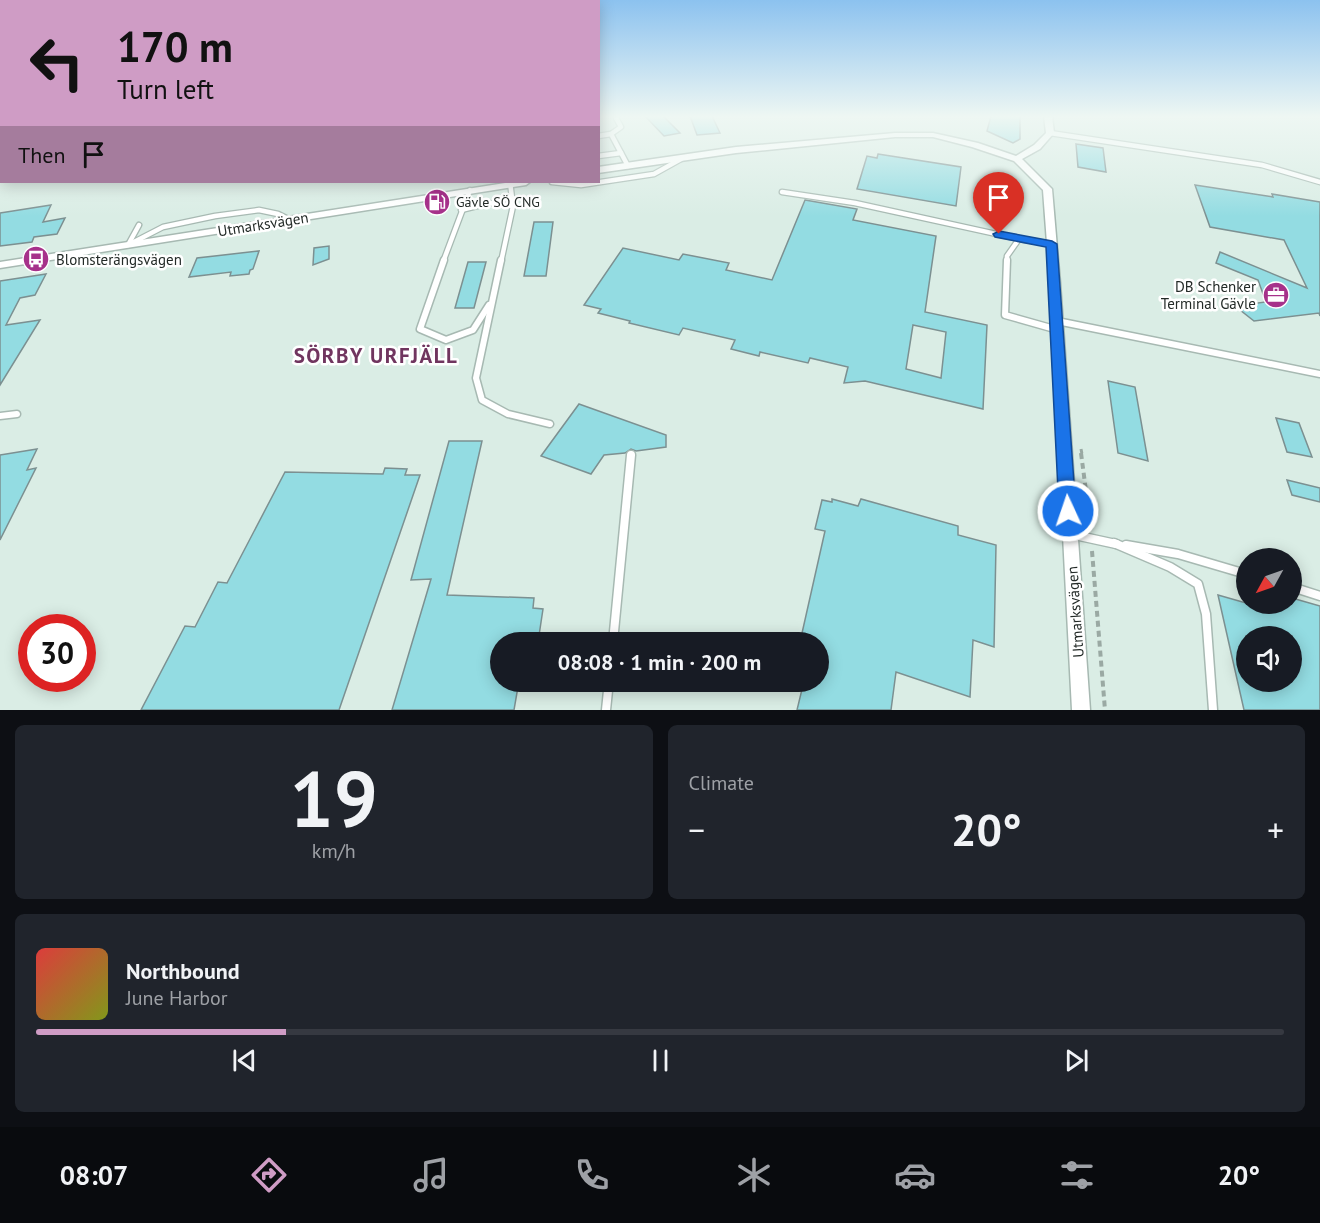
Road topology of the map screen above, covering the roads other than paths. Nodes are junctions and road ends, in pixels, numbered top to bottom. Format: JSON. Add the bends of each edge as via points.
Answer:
{"nodes":[{"id":1,"x":619,"y":149,"type":"edge"},
{"id":2,"x":746,"y":149,"type":"edge"},
{"id":3,"x":987,"y":149,"type":"edge"},
{"id":4,"x":1033,"y":149,"type":"edge"},
{"id":5,"x":1157,"y":149,"type":"edge"},
{"id":6,"x":621,"y":153,"type":"junction"},
{"id":7,"x":600,"y":156,"type":"edge"},
{"id":8,"x":683,"y":158,"type":"junction"},
{"id":9,"x":1017,"y":159,"type":"junction"},
{"id":10,"x":628,"y":166,"type":"junction"},
{"id":11,"x":600,"y":170,"type":"edge"},
{"id":12,"x":600,"y":182,"type":"edge"},
{"id":13,"x":1320,"y":182,"type":"edge"},
{"id":14,"x":506,"y":183,"type":"edge"},
{"id":15,"x":511,"y":183,"type":"edge"},
{"id":16,"x":562,"y":183,"type":"edge"},
{"id":17,"x":594,"y":183,"type":"edge"},
{"id":18,"x":470,"y":190,"type":"junction"},
{"id":19,"x":782,"y":192,"type":"dead end"},
{"id":20,"x":513,"y":206,"type":"junction"},
{"id":21,"x":461,"y":210,"type":"junction"},
{"id":22,"x":290,"y":220,"type":"junction"},
{"id":23,"x":139,"y":225,"type":"dead end"},
{"id":24,"x":1019,"y":239,"type":"junction"},
{"id":25,"x":1052,"y":244,"type":"junction"},
{"id":26,"x":127,"y":245,"type":"junction"},
{"id":27,"x":0,"y":265,"type":"edge"},
{"id":28,"x":491,"y":302,"type":"junction"},
{"id":29,"x":1057,"y":325,"type":"junction"},
{"id":30,"x":1320,"y":374,"type":"edge"},
{"id":31,"x":17,"y":414,"type":"dead end"},
{"id":32,"x":0,"y":416,"type":"edge"},
{"id":33,"x":550,"y":424,"type":"dead end"},
{"id":34,"x":631,"y":455,"type":"dead end"},
{"id":35,"x":1069,"y":534,"type":"junction"},
{"id":36,"x":1114,"y":543,"type":"junction"},
{"id":37,"x":1236,"y":571,"type":"edge"},
{"id":38,"x":1302,"y":590,"type":"edge"},
{"id":39,"x":1320,"y":596,"type":"edge"},
{"id":40,"x":614,"y":632,"type":"edge"},
{"id":41,"x":608,"y":692,"type":"edge"},
{"id":42,"x":606,"y":710,"type":"edge"},
{"id":43,"x":1081,"y":710,"type":"edge"},
{"id":44,"x":1213,"y":710,"type":"edge"}],
"edges":[{"from":1,"to":6,"type":"lane"},
{"from":2,"to":8,"type":"street","name":"Utmarksvägen"},
{"from":3,"to":9,"type":"street","name":"Utmarksvägen"},
{"from":4,"to":9,"type":"street"},
{"from":5,"to":13,"type":"lane","via":[[1262,165]]},
{"from":6,"to":7,"type":"lane"},
{"from":6,"to":10,"type":"lane"},
{"from":8,"to":10,"type":"street","name":"Utmarksvägen"},
{"from":8,"to":12,"type":"lane","via":[[654,174]]},
{"from":9,"to":25,"type":"street","name":"Utmarksvägen","via":[[1047,189]]},
{"from":10,"to":11,"type":"street","name":"Utmarksvägen"},
{"from":14,"to":18,"type":"street","name":"Utmarksvägen"},
{"from":15,"to":20,"type":"lane"},
{"from":16,"to":17,"type":"lane"},
{"from":18,"to":21,"type":"lane"},
{"from":18,"to":22,"type":"street","name":"Utmarksvägen"},
{"from":19,"to":24,"type":"lane","via":[[855,203]]},
{"from":20,"to":21,"type":"lane","via":[[489,203]]},
{"from":20,"to":28,"type":"lane"},
{"from":21,"to":28,"type":"lane","via":[[420,329],[446,340],[473,330]]},
{"from":22,"to":26,"type":"street","name":"Utmarksvägen"},
{"from":22,"to":26,"type":"lane","via":[[259,210],[215,216],[163,227]]},
{"from":23,"to":26,"type":"lane"},
{"from":24,"to":25,"type":"lane"},
{"from":24,"to":29,"type":"lane","via":[[1006,256],[1005,315]]},
{"from":25,"to":29,"type":"street","name":"Utmarksvägen"},
{"from":26,"to":27,"type":"street","name":"Utmarksvägen"},
{"from":28,"to":33,"type":"lane","via":[[476,378],[482,400],[508,414]]},
{"from":29,"to":30,"type":"lane"},
{"from":29,"to":35,"type":"street","name":"Utmarksvägen"},
{"from":31,"to":32,"type":"lane"},
{"from":34,"to":40,"type":"lane"},
{"from":35,"to":36,"type":"lane"},
{"from":35,"to":43,"type":"street","name":"Utmarksvägen"},
{"from":36,"to":37,"type":"lane","via":[[1178,554]]},
{"from":36,"to":44,"type":"lane","via":[[1198,584],[1206,614]]},
{"from":38,"to":39,"type":"lane"},
{"from":41,"to":42,"type":"lane"}]}
